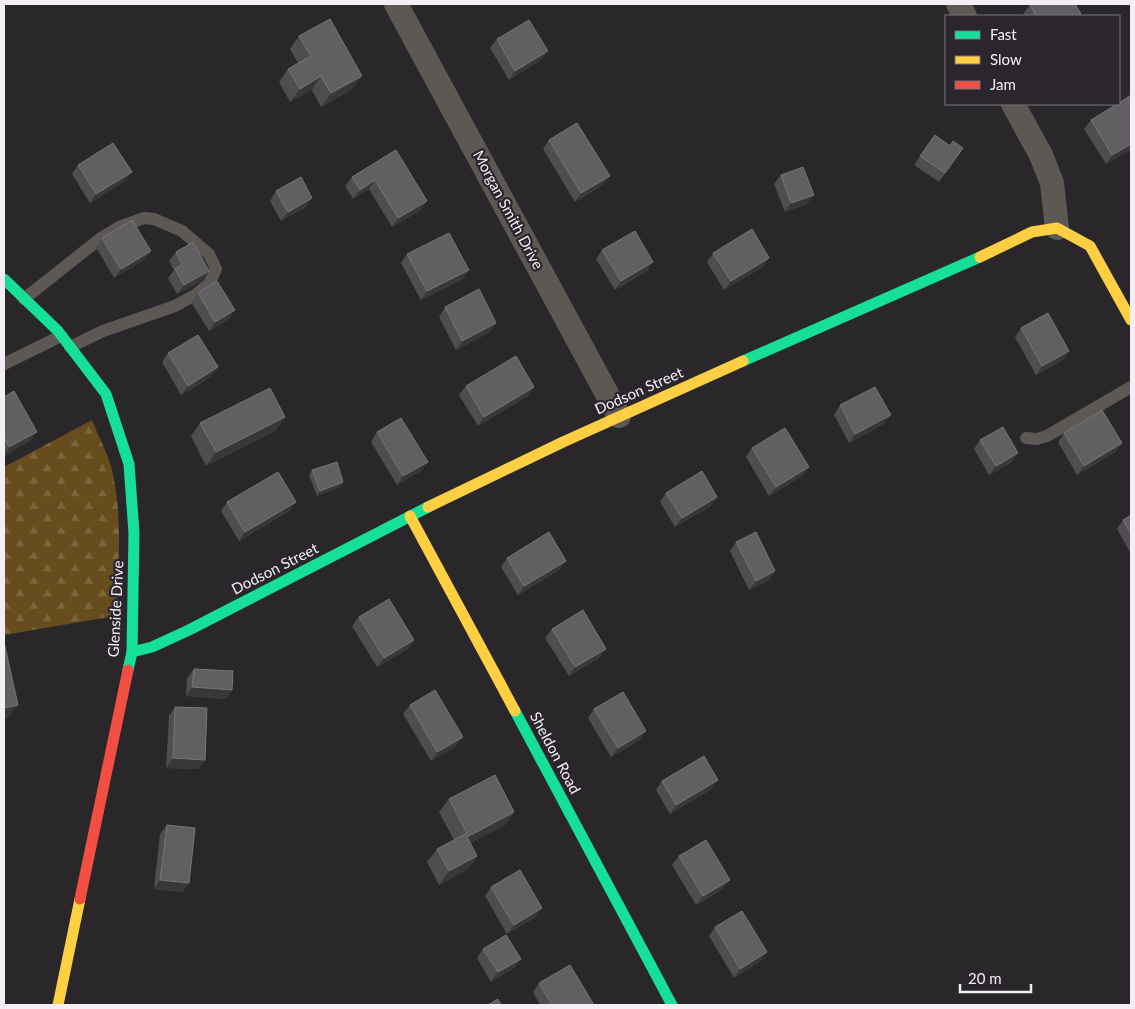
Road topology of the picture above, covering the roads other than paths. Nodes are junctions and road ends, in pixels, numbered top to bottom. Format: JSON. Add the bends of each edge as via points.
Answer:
{"nodes":[{"id":1,"x":396,"y":4,"type":"edge"},
{"id":2,"x":958,"y":4,"type":"edge"},
{"id":3,"x":964,"y":15,"type":"edge"},
{"id":4,"x":1014,"y":105,"type":"edge"},
{"id":5,"x":1057,"y":228,"type":"junction"},
{"id":6,"x":4,"y":279,"type":"edge"},
{"id":7,"x":24,"y":299,"type":"junction"},
{"id":8,"x":1131,"y":320,"type":"edge"},
{"id":9,"x":61,"y":336,"type":"junction"},
{"id":10,"x":70,"y":347,"type":"junction"},
{"id":11,"x":4,"y":364,"type":"edge"},
{"id":12,"x":1131,"y":387,"type":"edge"},
{"id":13,"x":619,"y":416,"type":"junction"},
{"id":14,"x":1026,"y":438,"type":"dead end"},
{"id":15,"x":410,"y":516,"type":"junction"},
{"id":16,"x":132,"y":652,"type":"junction"},
{"id":17,"x":58,"y":1005,"type":"edge"},
{"id":18,"x":672,"y":1005,"type":"edge"}],
"edges":[{"from":1,"to":13,"type":"street","name":"Morgan Smith Drive"},
{"from":2,"to":3,"type":"street"},
{"from":4,"to":5,"type":"street","via":[[1041,155],[1052,183]]},
{"from":5,"to":8,"type":"street","via":[[1090,246]]},
{"from":5,"to":13,"type":"street","name":"Dodson Street","via":[[1032,232]]},
{"from":6,"to":7,"type":"street","name":"Glenside Drive"},
{"from":7,"to":9,"type":"street","name":"Glenside Drive"},
{"from":7,"to":10,"type":"lane","via":[[101,238],[144,218],[182,231],[210,254],[216,268],[210,284],[195,295]]},
{"from":9,"to":10,"type":"street","name":"Glenside Drive"},
{"from":9,"to":11,"type":"lane"},
{"from":10,"to":16,"type":"street","name":"Glenside Drive","via":[[106,394],[129,464],[134,533]]},
{"from":12,"to":14,"type":"lane","via":[[1046,436]]},
{"from":13,"to":15,"type":"street","name":"Dodson Street"},
{"from":15,"to":16,"type":"street","name":"Dodson Street","via":[[189,630],[152,647]]},
{"from":15,"to":18,"type":"street","name":"Sheldon Road"},
{"from":16,"to":17,"type":"street","name":"Glenside Drive"}]}
